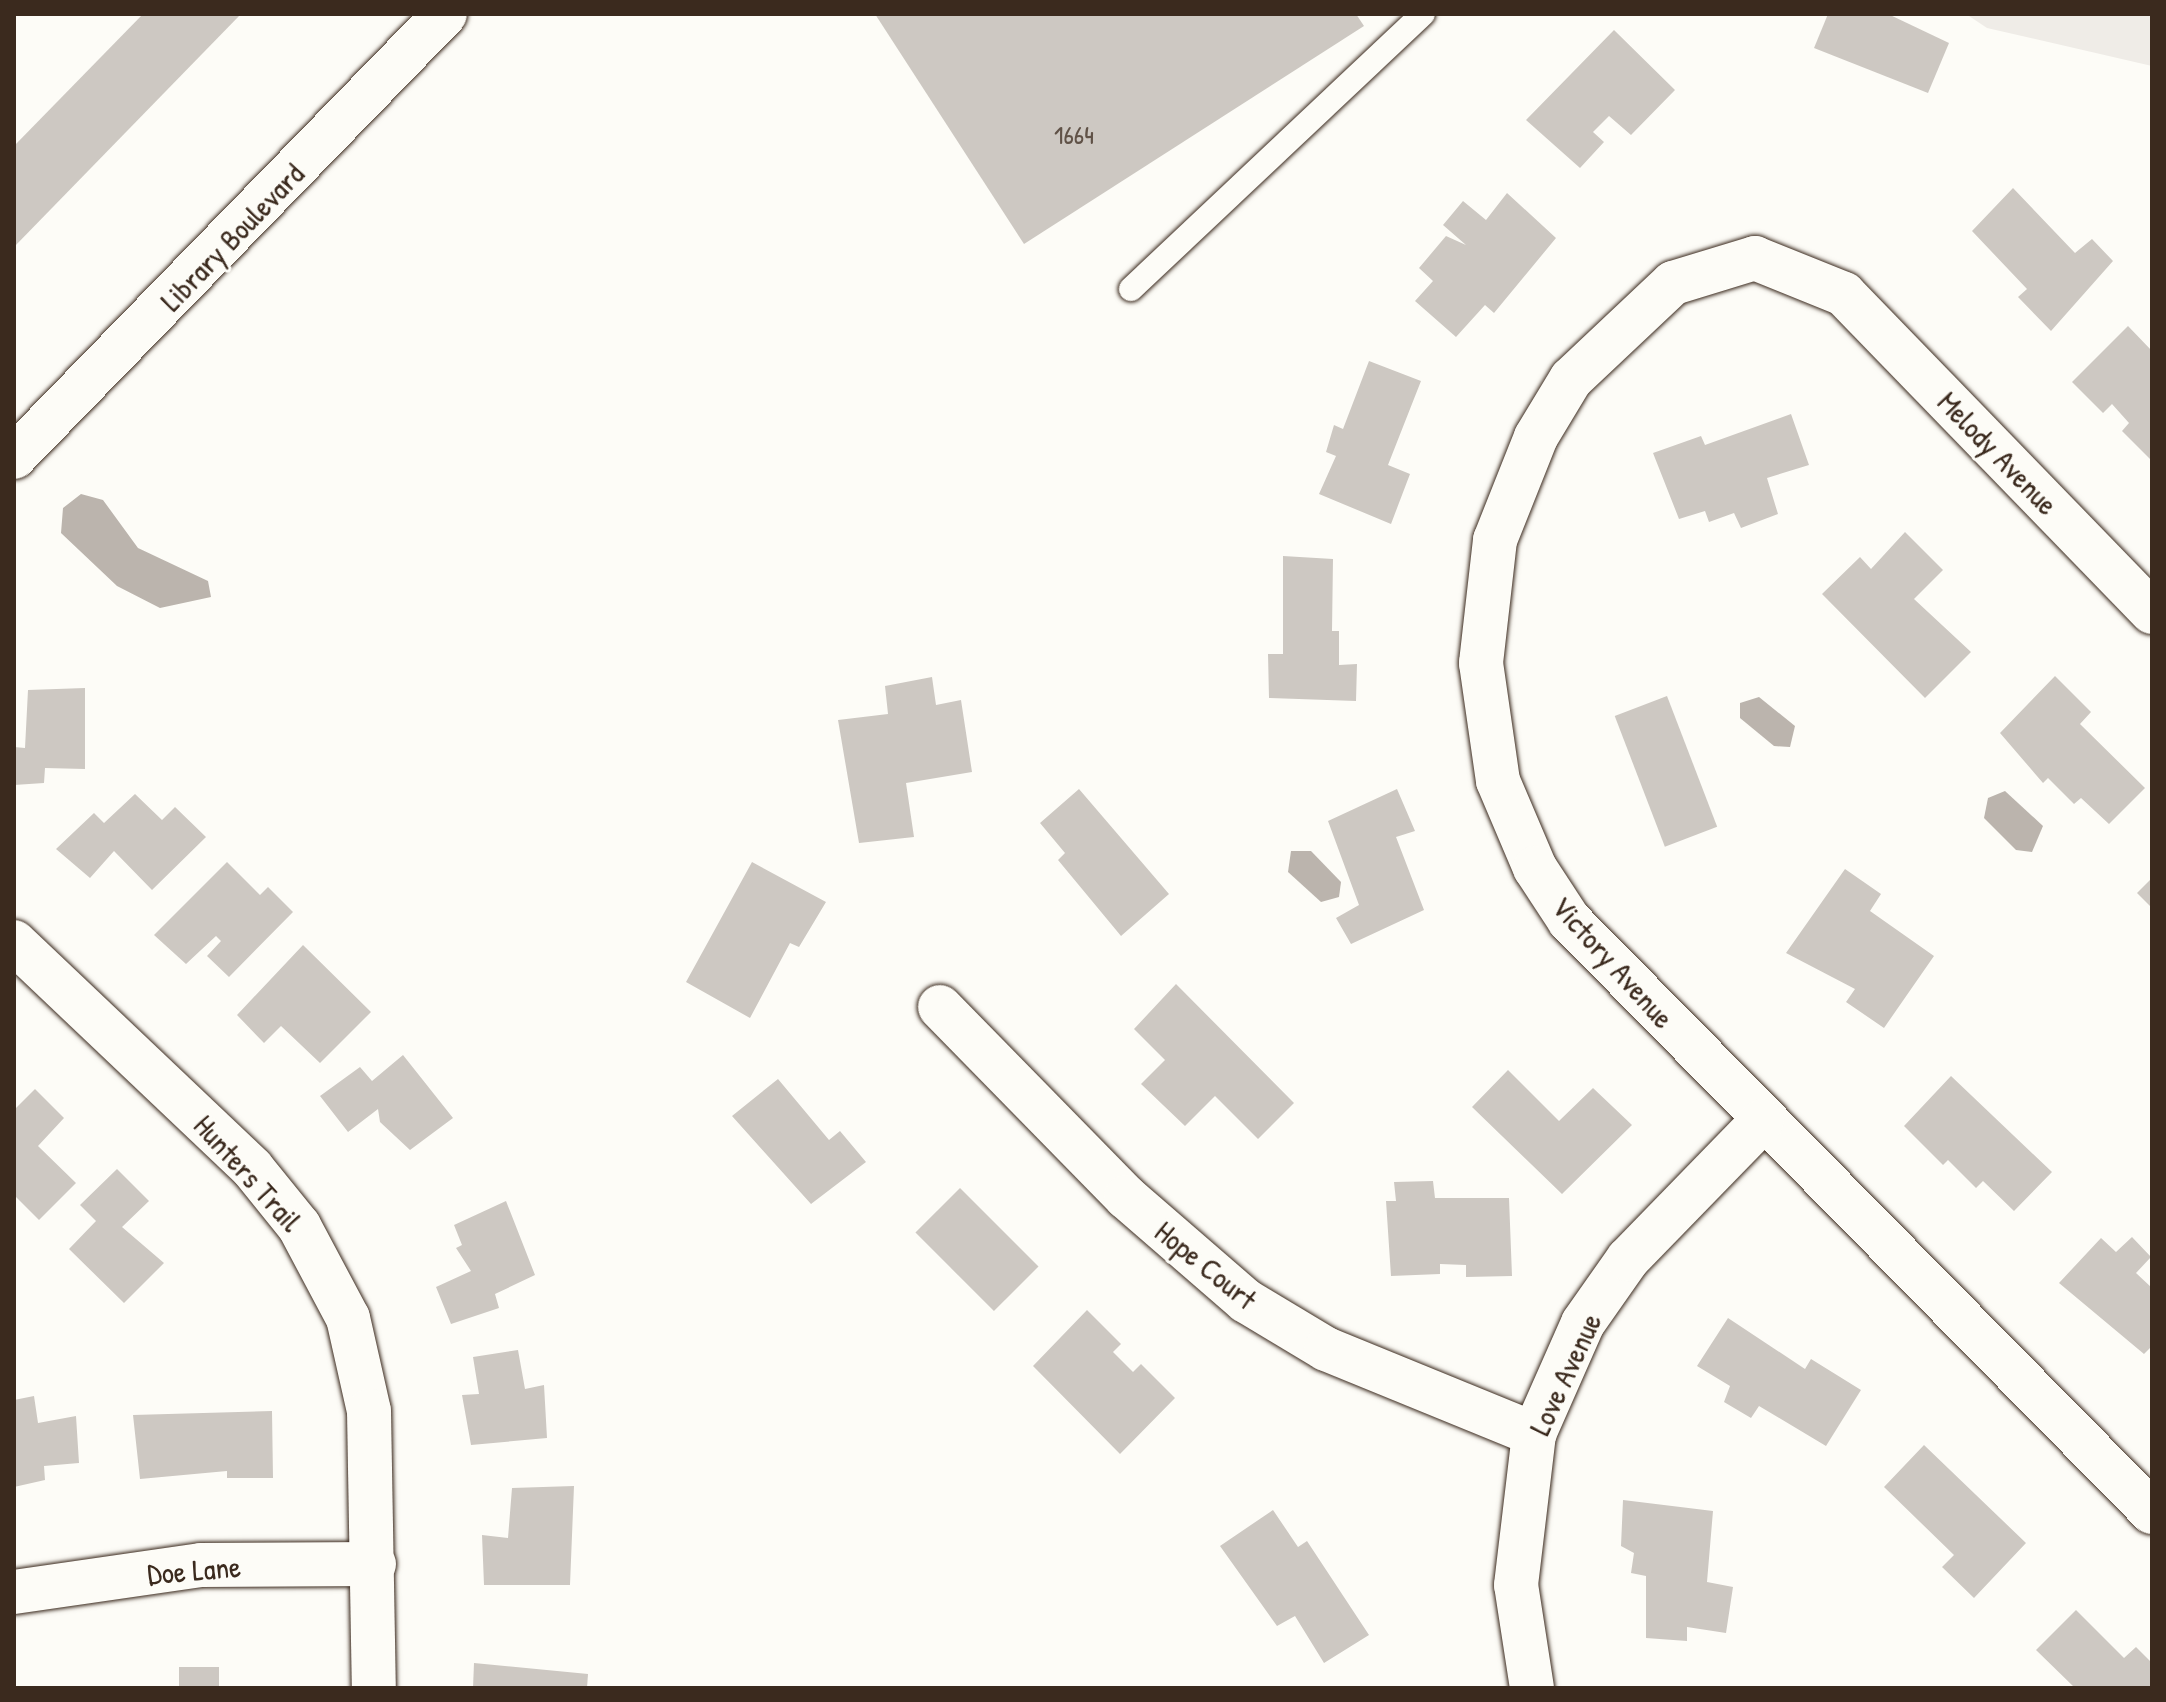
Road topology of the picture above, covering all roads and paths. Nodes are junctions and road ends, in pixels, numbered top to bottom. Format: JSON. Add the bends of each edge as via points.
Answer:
{"nodes":[{"id":1,"x":445,"y":14,"type":"edge"},
{"id":2,"x":1423,"y":14,"type":"edge"},
{"id":3,"x":1131,"y":289,"type":"dead end"},
{"id":4,"x":1844,"y":294,"type":"joint"},
{"id":5,"x":14,"y":457,"type":"edge"},
{"id":6,"x":2152,"y":612,"type":"edge"},
{"id":7,"x":14,"y":942,"type":"edge"},
{"id":8,"x":940,"y":1007,"type":"dead end"},
{"id":9,"x":1762,"y":1121,"type":"junction"},
{"id":10,"x":1534,"y":1434,"type":"junction"},
{"id":11,"x":2152,"y":1512,"type":"edge"},
{"id":12,"x":374,"y":1564,"type":"junction"},
{"id":13,"x":14,"y":1592,"type":"edge"},
{"id":14,"x":374,"y":1688,"type":"edge"},
{"id":15,"x":1532,"y":1688,"type":"edge"}],
"edges":[{"from":1,"to":5,"type":"street","name":"Library Boulevard"},
{"from":2,"to":3,"type":"lane"},
{"from":4,"to":6,"type":"street","name":"Melody Avenue"},
{"from":4,"to":9,"type":"street","name":"Victory Avenue","via":[[1755,258],[1673,283],[1643,305],[1571,379],[1536,437],[1495,540],[1482,608],[1490,748],[1535,868],[1612,969]]},
{"from":7,"to":12,"type":"street","name":"Hunters Trail","via":[[252,1168],[321,1263],[348,1318],[367,1398]]},
{"from":8,"to":10,"type":"street","name":"Hope Court","via":[[1126,1197],[1246,1301],[1326,1349]]},
{"from":9,"to":10,"type":"street","name":"Love Avenue","via":[[1628,1259],[1583,1323]]},
{"from":9,"to":11,"type":"street","name":"Victory Avenue"},
{"from":10,"to":15,"type":"street","name":"Love Avenue","via":[[1516,1585]]},
{"from":12,"to":13,"type":"street","name":"Doe Lane","via":[[201,1565]]},
{"from":12,"to":14,"type":"street","name":"Hunters Trail"}]}
